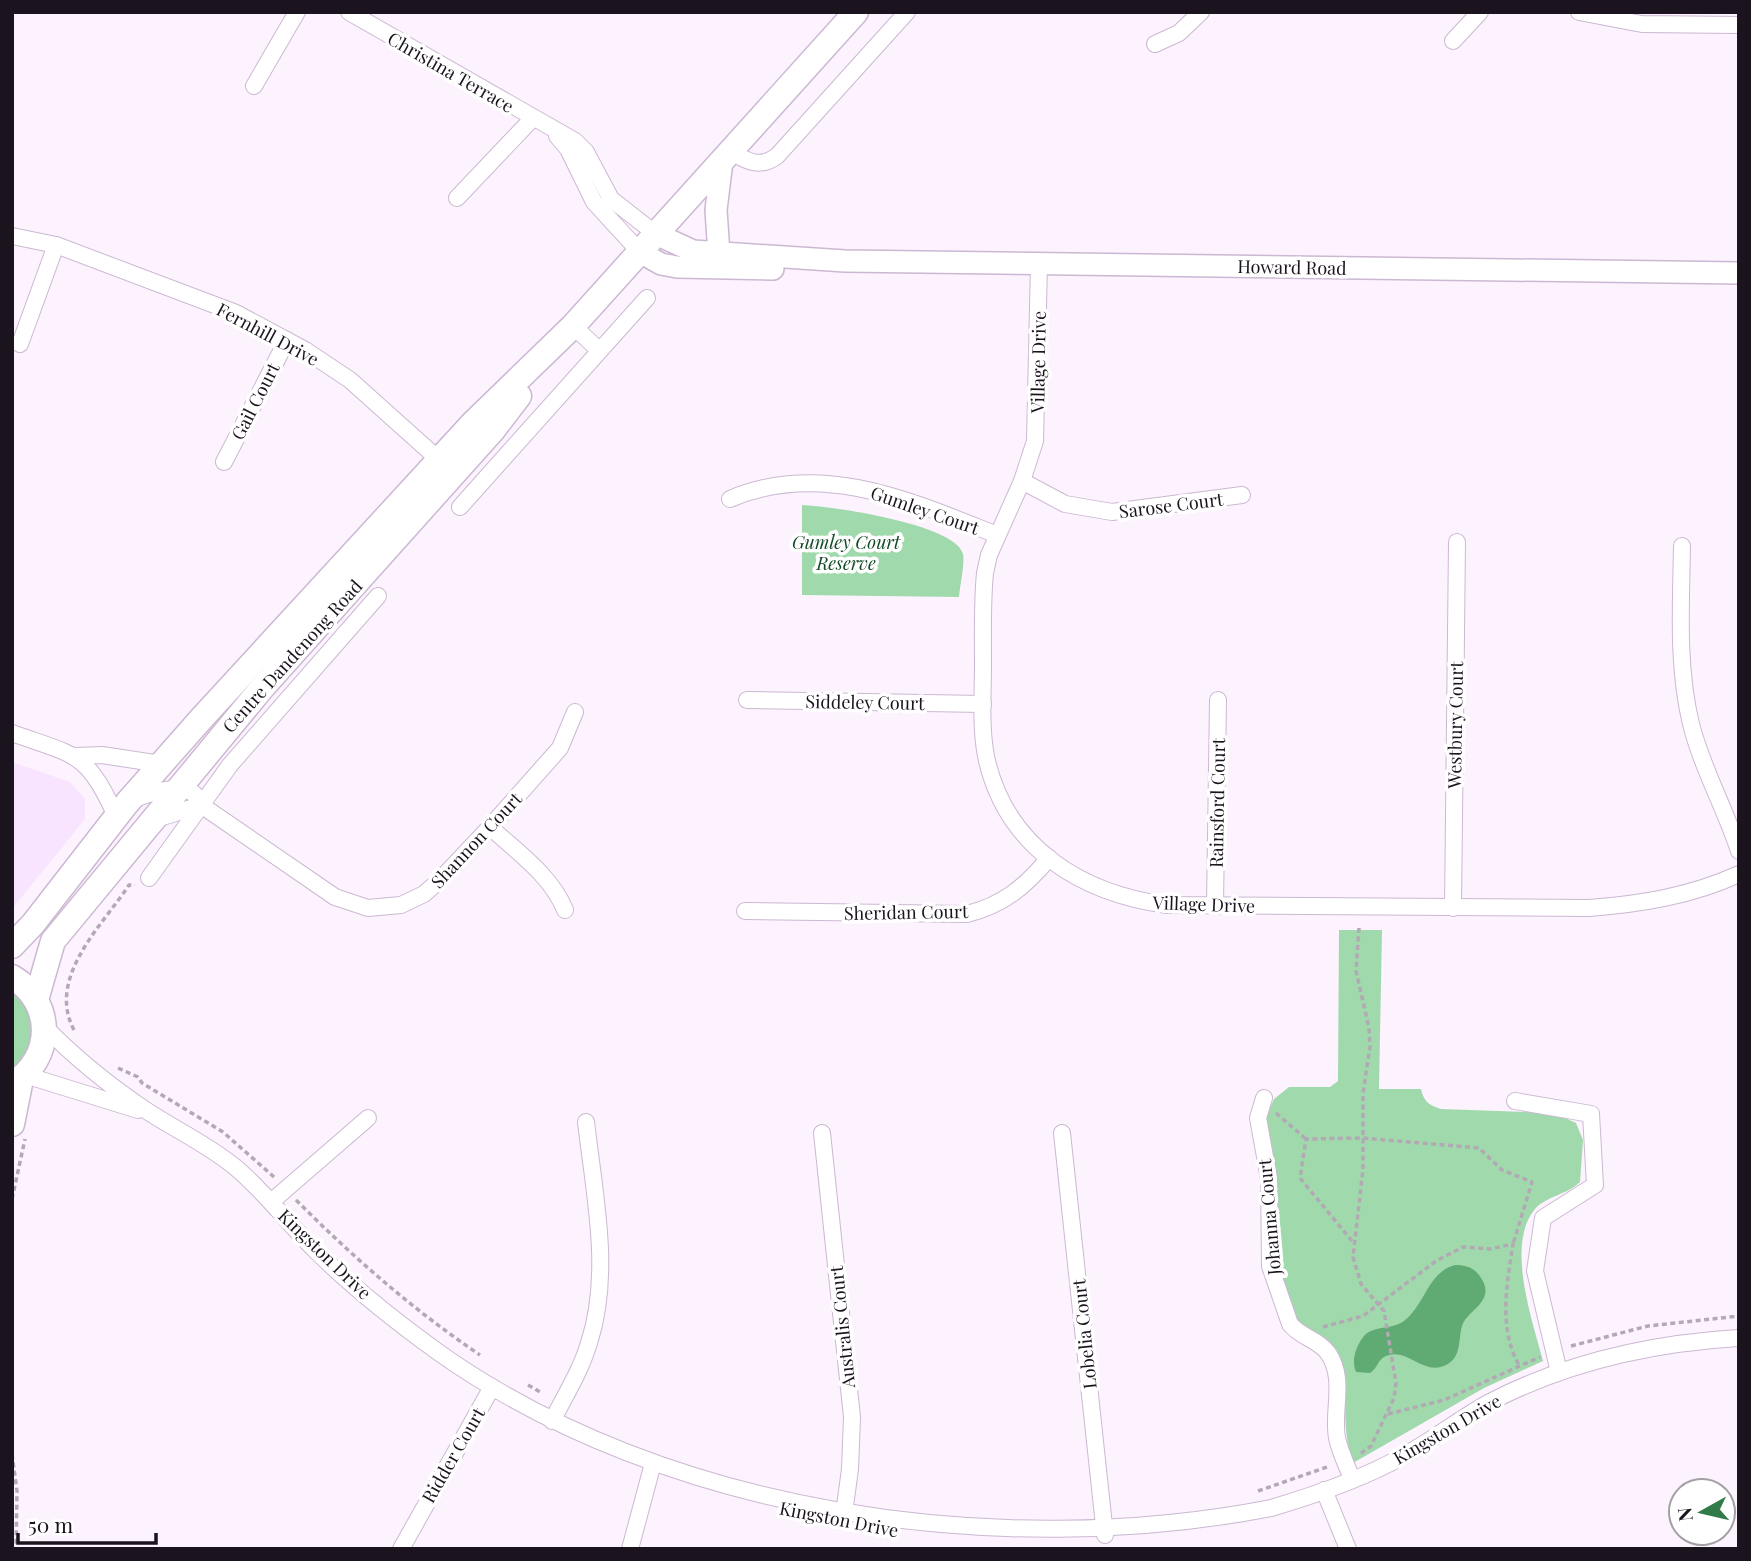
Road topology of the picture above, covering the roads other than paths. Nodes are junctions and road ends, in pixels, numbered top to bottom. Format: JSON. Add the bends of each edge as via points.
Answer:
{"nodes":[{"id":1,"x":297,"y":12,"type":"edge"},
{"id":2,"x":349,"y":12,"type":"edge"},
{"id":3,"x":856,"y":12,"type":"edge"},
{"id":4,"x":907,"y":12,"type":"edge"},
{"id":5,"x":1201,"y":12,"type":"edge"},
{"id":6,"x":1480,"y":12,"type":"edge"},
{"id":7,"x":1579,"y":12,"type":"edge"},
{"id":8,"x":1739,"y":25,"type":"edge"},
{"id":9,"x":1453,"y":41,"type":"dead end"},
{"id":10,"x":1155,"y":44,"type":"dead end"},
{"id":11,"x":254,"y":86,"type":"dead end"},
{"id":12,"x":532,"y":119,"type":"junction"},
{"id":13,"x":554,"y":131,"type":"junction"},
{"id":14,"x":726,"y":156,"type":"junction"},
{"id":15,"x":457,"y":198,"type":"dead end"},
{"id":16,"x":12,"y":236,"type":"edge"},
{"id":17,"x":648,"y":243,"type":"junction"},
{"id":18,"x":56,"y":245,"type":"junction"},
{"id":19,"x":719,"y":254,"type":"junction"},
{"id":20,"x":845,"y":261,"type":"junction"},
{"id":21,"x":1039,"y":263,"type":"junction"},
{"id":22,"x":1739,"y":273,"type":"edge"},
{"id":23,"x":647,"y":298,"type":"dead end"},
{"id":24,"x":573,"y":326,"type":"junction"},
{"id":25,"x":287,"y":340,"type":"junction"},
{"id":26,"x":20,"y":344,"type":"dead end"},
{"id":27,"x":599,"y":351,"type":"junction"},
{"id":28,"x":224,"y":463,"type":"dead end"},
{"id":29,"x":447,"y":467,"type":"junction"},
{"id":30,"x":1022,"y":481,"type":"junction"},
{"id":31,"x":1242,"y":495,"type":"dead end"},
{"id":32,"x":730,"y":499,"type":"dead end"},
{"id":33,"x":460,"y":507,"type":"dead end"},
{"id":34,"x":997,"y":535,"type":"junction"},
{"id":35,"x":1457,"y":542,"type":"dead end"},
{"id":36,"x":1682,"y":546,"type":"dead end"},
{"id":37,"x":377,"y":596,"type":"dead end"},
{"id":38,"x":747,"y":700,"type":"dead end"},
{"id":39,"x":1218,"y":700,"type":"dead end"},
{"id":40,"x":983,"y":704,"type":"junction"},
{"id":41,"x":575,"y":712,"type":"dead end"},
{"id":42,"x":12,"y":733,"type":"edge"},
{"id":43,"x":75,"y":756,"type":"junction"},
{"id":44,"x":161,"y":764,"type":"junction"},
{"id":45,"x":178,"y":788,"type":"junction"},
{"id":46,"x":201,"y":805,"type":"junction"},
{"id":47,"x":122,"y":810,"type":"junction"},
{"id":48,"x":152,"y":821,"type":"junction"},
{"id":49,"x":490,"y":827,"type":"junction"},
{"id":50,"x":1739,"y":851,"type":"edge"},
{"id":51,"x":1049,"y":858,"type":"junction"},
{"id":52,"x":1739,"y":874,"type":"edge"},
{"id":53,"x":149,"y":878,"type":"road end"},
{"id":54,"x":1215,"y":906,"type":"junction"},
{"id":55,"x":1453,"y":908,"type":"junction"},
{"id":56,"x":565,"y":910,"type":"dead end"},
{"id":57,"x":745,"y":911,"type":"dead end"},
{"id":58,"x":12,"y":946,"type":"edge"},
{"id":59,"x":12,"y":977,"type":"edge"},
{"id":60,"x":37,"y":1000,"type":"junction"},
{"id":61,"x":44,"y":1026,"type":"junction"},
{"id":62,"x":20,"y":1079,"type":"edge"},
{"id":63,"x":1264,"y":1098,"type":"road end"},
{"id":64,"x":1515,"y":1101,"type":"dead end"},
{"id":65,"x":151,"y":1114,"type":"junction"},
{"id":66,"x":368,"y":1118,"type":"dead end"},
{"id":67,"x":586,"y":1122,"type":"dead end"},
{"id":68,"x":20,"y":1125,"type":"edge"},
{"id":69,"x":822,"y":1133,"type":"dead end"},
{"id":70,"x":1062,"y":1133,"type":"dead end"},
{"id":71,"x":271,"y":1202,"type":"junction"},
{"id":72,"x":1739,"y":1338,"type":"edge"},
{"id":73,"x":1559,"y":1372,"type":"junction"},
{"id":74,"x":492,"y":1387,"type":"junction"},
{"id":75,"x":552,"y":1421,"type":"junction"},
{"id":76,"x":652,"y":1467,"type":"junction"},
{"id":77,"x":1352,"y":1479,"type":"junction"},
{"id":78,"x":1324,"y":1490,"type":"junction"},
{"id":79,"x":843,"y":1521,"type":"junction"},
{"id":80,"x":1112,"y":1540,"type":"edge"},
{"id":81,"x":401,"y":1549,"type":"edge"},
{"id":82,"x":630,"y":1549,"type":"edge"},
{"id":83,"x":1348,"y":1549,"type":"edge"}],
"edges":[{"from":1,"to":11,"type":"street"},
{"from":2,"to":12,"type":"street","name":"Christina Terrace"},
{"from":3,"to":14,"type":"main road","name":"Centre Dandenong Road"},
{"from":4,"to":14,"type":"street","via":[[777,156],[760,164]]},
{"from":5,"to":10,"type":"street","via":[[1179,33]]},
{"from":6,"to":9,"type":"street"},
{"from":7,"to":8,"type":"street","via":[[1642,24]]},
{"from":12,"to":13,"type":"street","name":"Christina Terrace"},
{"from":12,"to":15,"type":"street"},
{"from":13,"to":17,"type":"street","name":"Christina Terrace","via":[[586,152],[611,199]]},
{"from":13,"to":17,"type":"street","name":"Christina Terrace","via":[[594,202]]},
{"from":14,"to":17,"type":"main road","name":"Centre Dandenong Road"},
{"from":14,"to":19,"type":"main road","via":[[716,210]]},
{"from":16,"to":18,"type":"street","name":"Fernhill Drive"},
{"from":17,"to":19,"type":"main road","name":"Howard Road"},
{"from":17,"to":20,"type":"main road","name":"Howard Road","via":[[662,264],[718,270]]},
{"from":17,"to":24,"type":"main road","name":"Centre Dandenong Road"},
{"from":18,"to":25,"type":"street","name":"Fernhill Drive","via":[[236,313]]},
{"from":18,"to":26,"type":"street"},
{"from":19,"to":20,"type":"main road","name":"Howard Road"},
{"from":20,"to":21,"type":"main road","name":"Howard Road"},
{"from":21,"to":22,"type":"main road","name":"Howard Road"},
{"from":21,"to":30,"type":"street","name":"Village Drive","via":[[1037,425]]},
{"from":23,"to":27,"type":"street"},
{"from":24,"to":27,"type":"street"},
{"from":24,"to":29,"type":"main road","name":"Centre Dandenong Road","via":[[493,430]]},
{"from":25,"to":28,"type":"street","name":"Gail Court"},
{"from":25,"to":29,"type":"street","name":"Fernhill Drive","via":[[350,380]]},
{"from":27,"to":33,"type":"street"},
{"from":29,"to":44,"type":"main road","name":"Centre Dandenong Road"},
{"from":29,"to":45,"type":"main road","name":"Centre Dandenong Road","via":[[331,614]]},
{"from":30,"to":31,"type":"street","name":"Sarose Court","via":[[1065,504],[1112,512]]},
{"from":30,"to":34,"type":"street","name":"Village Drive"},
{"from":32,"to":34,"type":"street","name":"Gumley Court","via":[[770,484],[848,486],[913,502]]},
{"from":34,"to":40,"type":"street","name":"Village Drive","via":[[985,573]]},
{"from":35,"to":55,"type":"street","name":"Westbury Court"},
{"from":36,"to":50,"type":"street","via":[[1685,695],[1695,736]]},
{"from":37,"to":46,"type":"street","name":"Centre Dandenong Road","via":[[230,765]]},
{"from":38,"to":40,"type":"street","name":"Siddeley Court"},
{"from":39,"to":54,"type":"street","name":"Rainsford Court"},
{"from":40,"to":51,"type":"street","name":"Village Drive","via":[[984,739],[994,783],[1023,834]]},
{"from":41,"to":49,"type":"street","name":"Shannon Court","via":[[559,748]]},
{"from":42,"to":43,"type":"street"},
{"from":43,"to":44,"type":"street"},
{"from":43,"to":47,"type":"street","via":[[89,766]]},
{"from":44,"to":47,"type":"main road","name":"Centre Dandenong Road"},
{"from":45,"to":46,"type":"street","name":"Shannon Court","via":[[190,791]]},
{"from":45,"to":47,"type":"street","via":[[151,792]]},
{"from":45,"to":48,"type":"main road","name":"Centre Dandenong Road"},
{"from":46,"to":48,"type":"street"},
{"from":46,"to":49,"type":"street","name":"Shannon Court","via":[[335,897],[368,908],[401,905],[424,894]]},
{"from":46,"to":53,"type":"street","name":"Centre Dandenong Road"},
{"from":47,"to":58,"type":"main road","name":"Centre Dandenong Road"},
{"from":48,"to":60,"type":"main road","name":"Centre Dandenong Road","via":[[53,941]]},
{"from":49,"to":56,"type":"street","via":[[547,879]]},
{"from":51,"to":54,"type":"street","name":"Village Drive","via":[[1078,880],[1105,892],[1140,901]]},
{"from":51,"to":57,"type":"street","name":"Sheridan Court","via":[[1030,881],[1001,903],[967,914]]},
{"from":52,"to":55,"type":"street","name":"Village Drive","via":[[1687,893],[1623,906]]},
{"from":54,"to":55,"type":"street","name":"Village Drive"},
{"from":59,"to":60,"type":"main road"},
{"from":60,"to":61,"type":"main road"},
{"from":61,"to":62,"type":"main road","via":[[40,1053]]},
{"from":61,"to":65,"type":"street","name":"Kingston Drive","via":[[77,1048]]},
{"from":62,"to":65,"type":"street","name":"Kingston Drive"},
{"from":62,"to":68,"type":"main road"},
{"from":63,"to":77,"type":"street","name":"Johanna Court","via":[[1258,1118],[1269,1179],[1270,1266],[1290,1324],[1326,1351],[1336,1373],[1337,1439]]},
{"from":64,"to":73,"type":"street","via":[[1591,1114],[1595,1185],[1543,1219],[1535,1271]]},
{"from":65,"to":71,"type":"street","name":"Kingston Drive","via":[[212,1148]]},
{"from":66,"to":71,"type":"street"},
{"from":67,"to":75,"type":"street","via":[[599,1291],[589,1343]]},
{"from":69,"to":79,"type":"street","name":"Australis Court","via":[[852,1417]]},
{"from":70,"to":80,"type":"street","name":"Lobelia Court"},
{"from":71,"to":74,"type":"street","name":"Kingston Drive","via":[[316,1251],[398,1322]]},
{"from":72,"to":73,"type":"street","name":"Kingston Drive","via":[[1630,1351]]},
{"from":73,"to":77,"type":"street","name":"Kingston Drive","via":[[1492,1402],[1401,1458]]},
{"from":74,"to":75,"type":"street","name":"Kingston Drive"},
{"from":74,"to":81,"type":"street","name":"Ridder Court"},
{"from":75,"to":76,"type":"street","name":"Kingston Drive"},
{"from":76,"to":79,"type":"street","name":"Kingston Drive","via":[[742,1498]]},
{"from":76,"to":82,"type":"street"},
{"from":77,"to":78,"type":"street","name":"Kingston Drive"},
{"from":78,"to":80,"type":"street","name":"Kingston Drive","via":[[1234,1518]]},
{"from":78,"to":83,"type":"street"},
{"from":79,"to":80,"type":"street","name":"Kingston Drive","via":[[917,1537]]}]}
